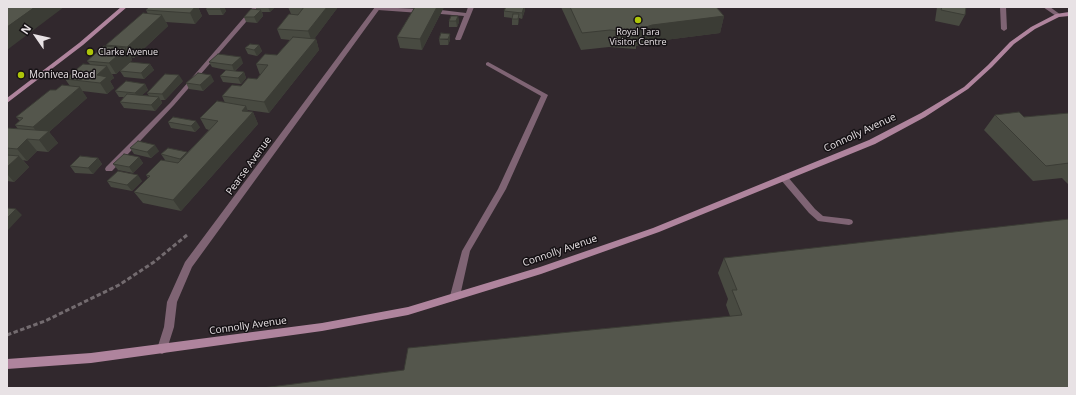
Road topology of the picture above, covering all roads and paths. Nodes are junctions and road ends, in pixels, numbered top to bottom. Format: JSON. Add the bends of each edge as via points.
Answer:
{"nodes":[{"id":1,"x":124,"y":7,"type":"edge"},
{"id":2,"x":256,"y":7,"type":"edge"},
{"id":3,"x":378,"y":7,"type":"edge"},
{"id":4,"x":471,"y":7,"type":"edge"},
{"id":5,"x":1003,"y":7,"type":"edge"},
{"id":6,"x":1046,"y":7,"type":"edge"},
{"id":7,"x":420,"y":11,"type":"edge"},
{"id":8,"x":441,"y":12,"type":"dead end"},
{"id":9,"x":1069,"y":14,"type":"edge"},
{"id":10,"x":468,"y":15,"type":"junction"},
{"id":11,"x":1058,"y":16,"type":"junction"},
{"id":12,"x":1004,"y":29,"type":"dead end"},
{"id":13,"x":458,"y":39,"type":"dead end"},
{"id":14,"x":488,"y":64,"type":"dead end"},
{"id":15,"x":7,"y":101,"type":"edge"},
{"id":16,"x":109,"y":169,"type":"dead end"},
{"id":17,"x":784,"y":178,"type":"junction"},
{"id":18,"x":849,"y":222,"type":"dead end"},
{"id":19,"x":190,"y":233,"type":"dead end"},
{"id":20,"x":455,"y":296,"type":"junction"},
{"id":21,"x":7,"y":335,"type":"edge"},
{"id":22,"x":162,"y":349,"type":"junction"},
{"id":23,"x":7,"y":364,"type":"edge"}],
"edges":[{"from":1,"to":15,"type":"street"},
{"from":2,"to":16,"type":"street","via":[[172,104]]},
{"from":3,"to":7,"type":"street"},
{"from":3,"to":22,"type":"street","name":"Pearse Avenue","via":[[188,265],[172,302],[169,327]]},
{"from":4,"to":10,"type":"street"},
{"from":5,"to":12,"type":"street"},
{"from":6,"to":11,"type":"street"},
{"from":8,"to":10,"type":"street"},
{"from":9,"to":11,"type":"street","name":"Connolly Avenue"},
{"from":10,"to":13,"type":"street"},
{"from":11,"to":17,"type":"street","name":"Connolly Avenue","via":[[1033,28],[1012,43],[966,88],[923,115],[872,142]]},
{"from":14,"to":20,"type":"street","via":[[545,95],[502,189],[466,251]]},
{"from":17,"to":18,"type":"street","via":[[821,219]]},
{"from":17,"to":20,"type":"street","name":"Connolly Avenue","via":[[656,230],[541,270]]},
{"from":19,"to":21,"type":"path","via":[[154,262],[119,285],[45,322]]},
{"from":20,"to":22,"type":"street","name":"Connolly Avenue","via":[[408,311],[322,327]]},
{"from":22,"to":23,"type":"street","name":"Connolly Avenue","via":[[91,358]]}]}
